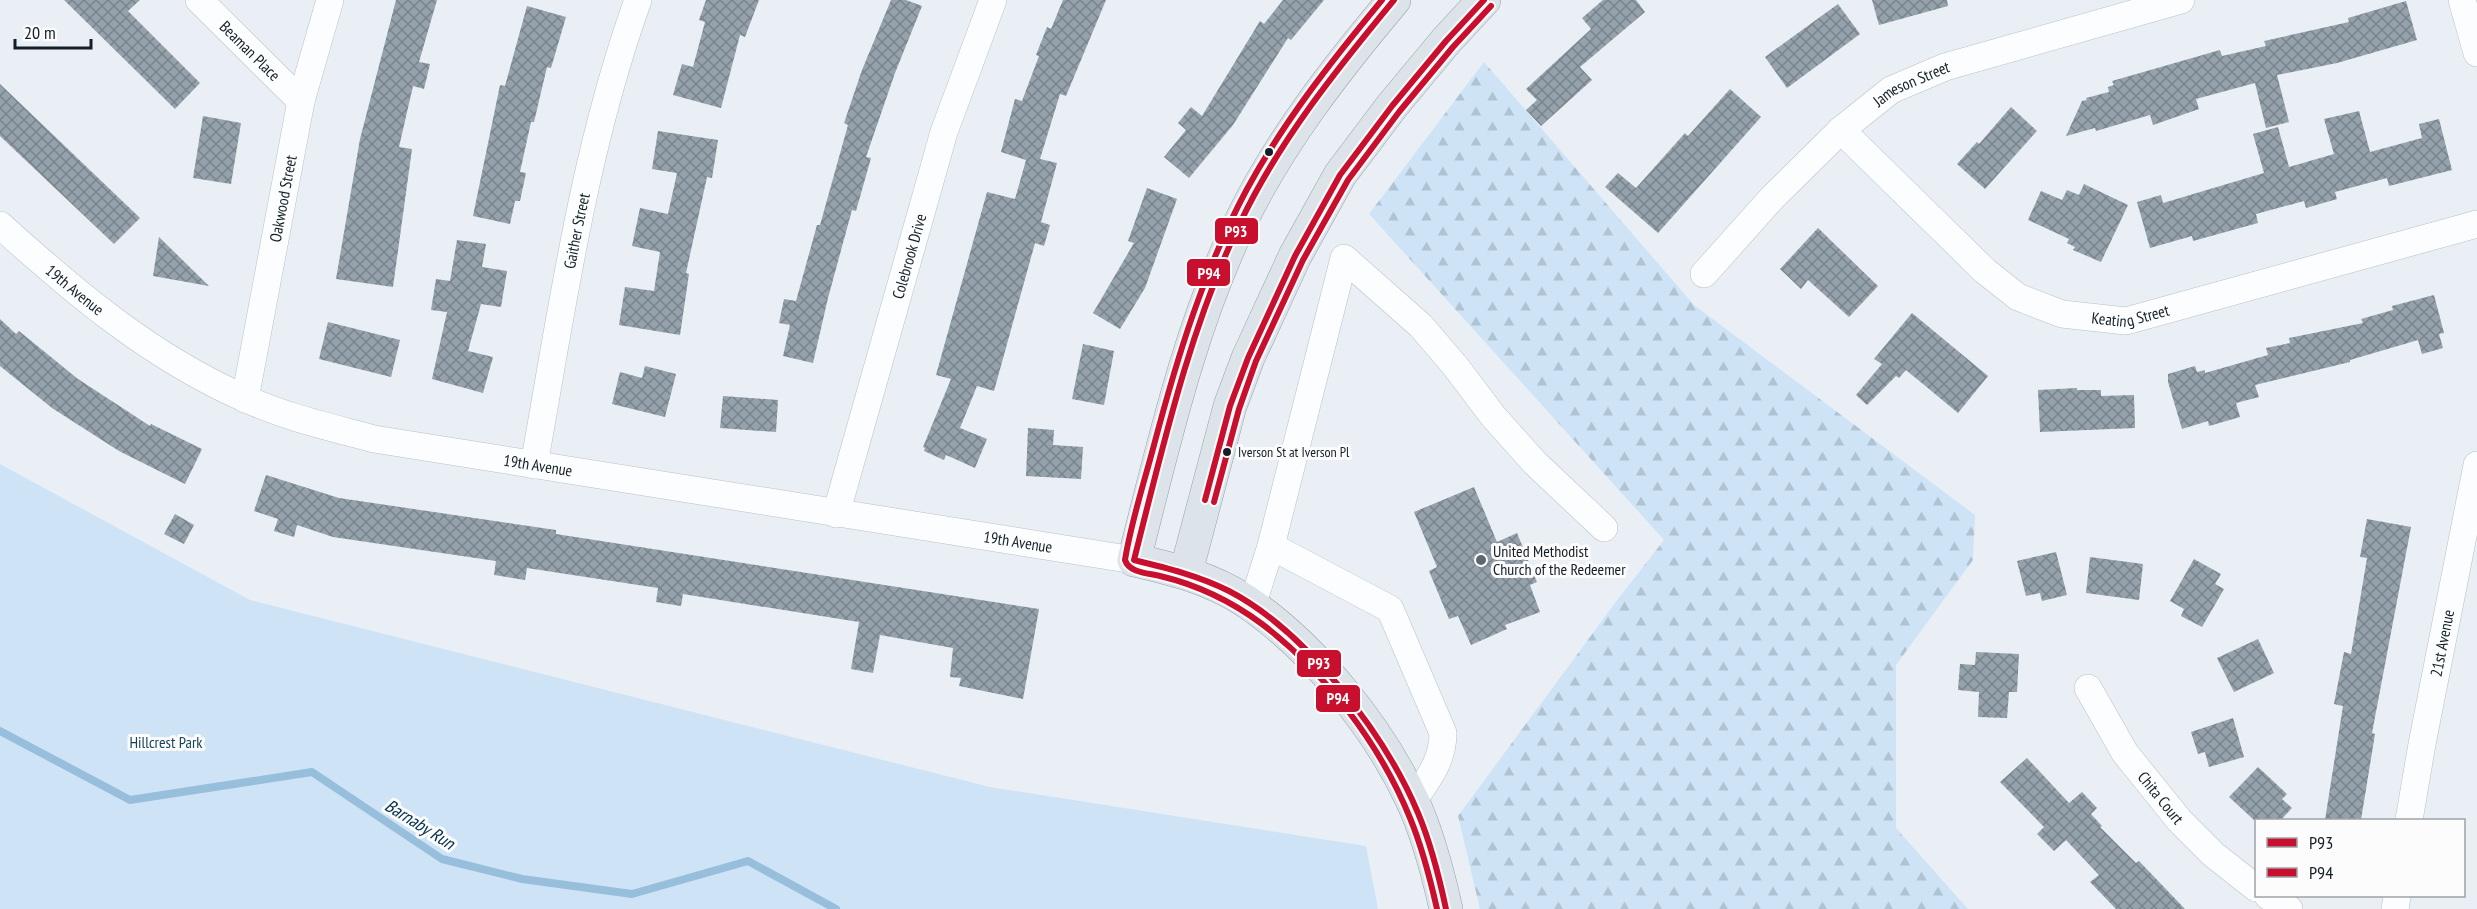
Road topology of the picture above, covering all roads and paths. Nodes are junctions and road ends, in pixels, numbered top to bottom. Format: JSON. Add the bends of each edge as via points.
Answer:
{"nodes":[{"id":1,"x":199,"y":0,"type":"edge"},
{"id":2,"x":330,"y":0,"type":"edge"},
{"id":3,"x":638,"y":0,"type":"edge"},
{"id":4,"x":993,"y":0,"type":"edge"},
{"id":5,"x":1394,"y":0,"type":"edge"},
{"id":6,"x":1484,"y":0,"type":"edge"},
{"id":7,"x":2181,"y":0,"type":"edge"},
{"id":8,"x":2462,"y":0,"type":"edge"},
{"id":9,"x":2477,"y":53,"type":"edge"},
{"id":10,"x":301,"y":101,"type":"junction"},
{"id":11,"x":1841,"y":130,"type":"junction"},
{"id":12,"x":2477,"y":224,"type":"edge"},
{"id":13,"x":0,"y":225,"type":"edge"},
{"id":14,"x":1704,"y":274,"type":"dead end"},
{"id":15,"x":244,"y":399,"type":"junction"},
{"id":16,"x":534,"y":465,"type":"junction"},
{"id":17,"x":2477,"y":465,"type":"edge"},
{"id":18,"x":836,"y":513,"type":"junction"},
{"id":19,"x":1604,"y":528,"type":"dead end"},
{"id":20,"x":1270,"y":546,"type":"junction"},
{"id":21,"x":1134,"y":560,"type":"junction"},
{"id":22,"x":1186,"y":572,"type":"junction"},
{"id":23,"x":1252,"y":606,"type":"junction"},
{"id":24,"x":2088,"y":688,"type":"dead end"},
{"id":25,"x":1413,"y":801,"type":"junction"},
{"id":26,"x":2409,"y":819,"type":"edge"},
{"id":27,"x":2255,"y":887,"type":"edge"},
{"id":28,"x":2270,"y":897,"type":"edge"},
{"id":29,"x":1446,"y":909,"type":"edge"},
{"id":30,"x":2289,"y":909,"type":"edge"}],
"edges":[{"from":1,"to":10,"type":"street","name":"Beaman Place"},
{"from":2,"to":10,"type":"street","name":"Oakwood Street"},
{"from":3,"to":16,"type":"street","name":"Gaither Street","via":[[616,60],[596,136]]},
{"from":4,"to":18,"type":"street","name":"Colebrook Drive","via":[[944,132]]},
{"from":5,"to":21,"type":"main road","via":[[1308,110],[1240,223],[1188,357]]},
{"from":6,"to":22,"type":"main road","via":[[1392,106],[1340,174],[1295,256],[1230,406]]},
{"from":7,"to":11,"type":"street","name":"Jameson Street","via":[[1945,67],[1891,90]]},
{"from":8,"to":9,"type":"street"},
{"from":10,"to":15,"type":"street","name":"Oakwood Street"},
{"from":11,"to":12,"type":"street","name":"Keating Street","via":[[2001,285],[2033,304],[2070,315],[2126,321]]},
{"from":11,"to":14,"type":"street","name":"Jameson Street","via":[[1772,198]]},
{"from":13,"to":15,"type":"street","name":"19th Avenue","via":[[60,280],[141,342]]},
{"from":15,"to":16,"type":"street","name":"19th Avenue","via":[[302,420],[374,439]]},
{"from":16,"to":18,"type":"street","name":"19th Avenue"},
{"from":17,"to":26,"type":"street","name":"21st Avenue"},
{"from":18,"to":21,"type":"street","name":"19th Avenue"},
{"from":19,"to":20,"type":"street","via":[[1535,463],[1420,326],[1344,258]]},
{"from":20,"to":23,"type":"street"},
{"from":20,"to":25,"type":"street","via":[[1390,609],[1443,733],[1437,766]]},
{"from":21,"to":22,"type":"main road"},
{"from":22,"to":23,"type":"main road"},
{"from":23,"to":25,"type":"main road","via":[[1290,637],[1339,688],[1371,731]]},
{"from":24,"to":27,"type":"street","name":"Chita Court","via":[[2125,753],[2179,820],[2214,855]]},
{"from":25,"to":29,"type":"main road"},
{"from":28,"to":30,"type":"street"}]}
